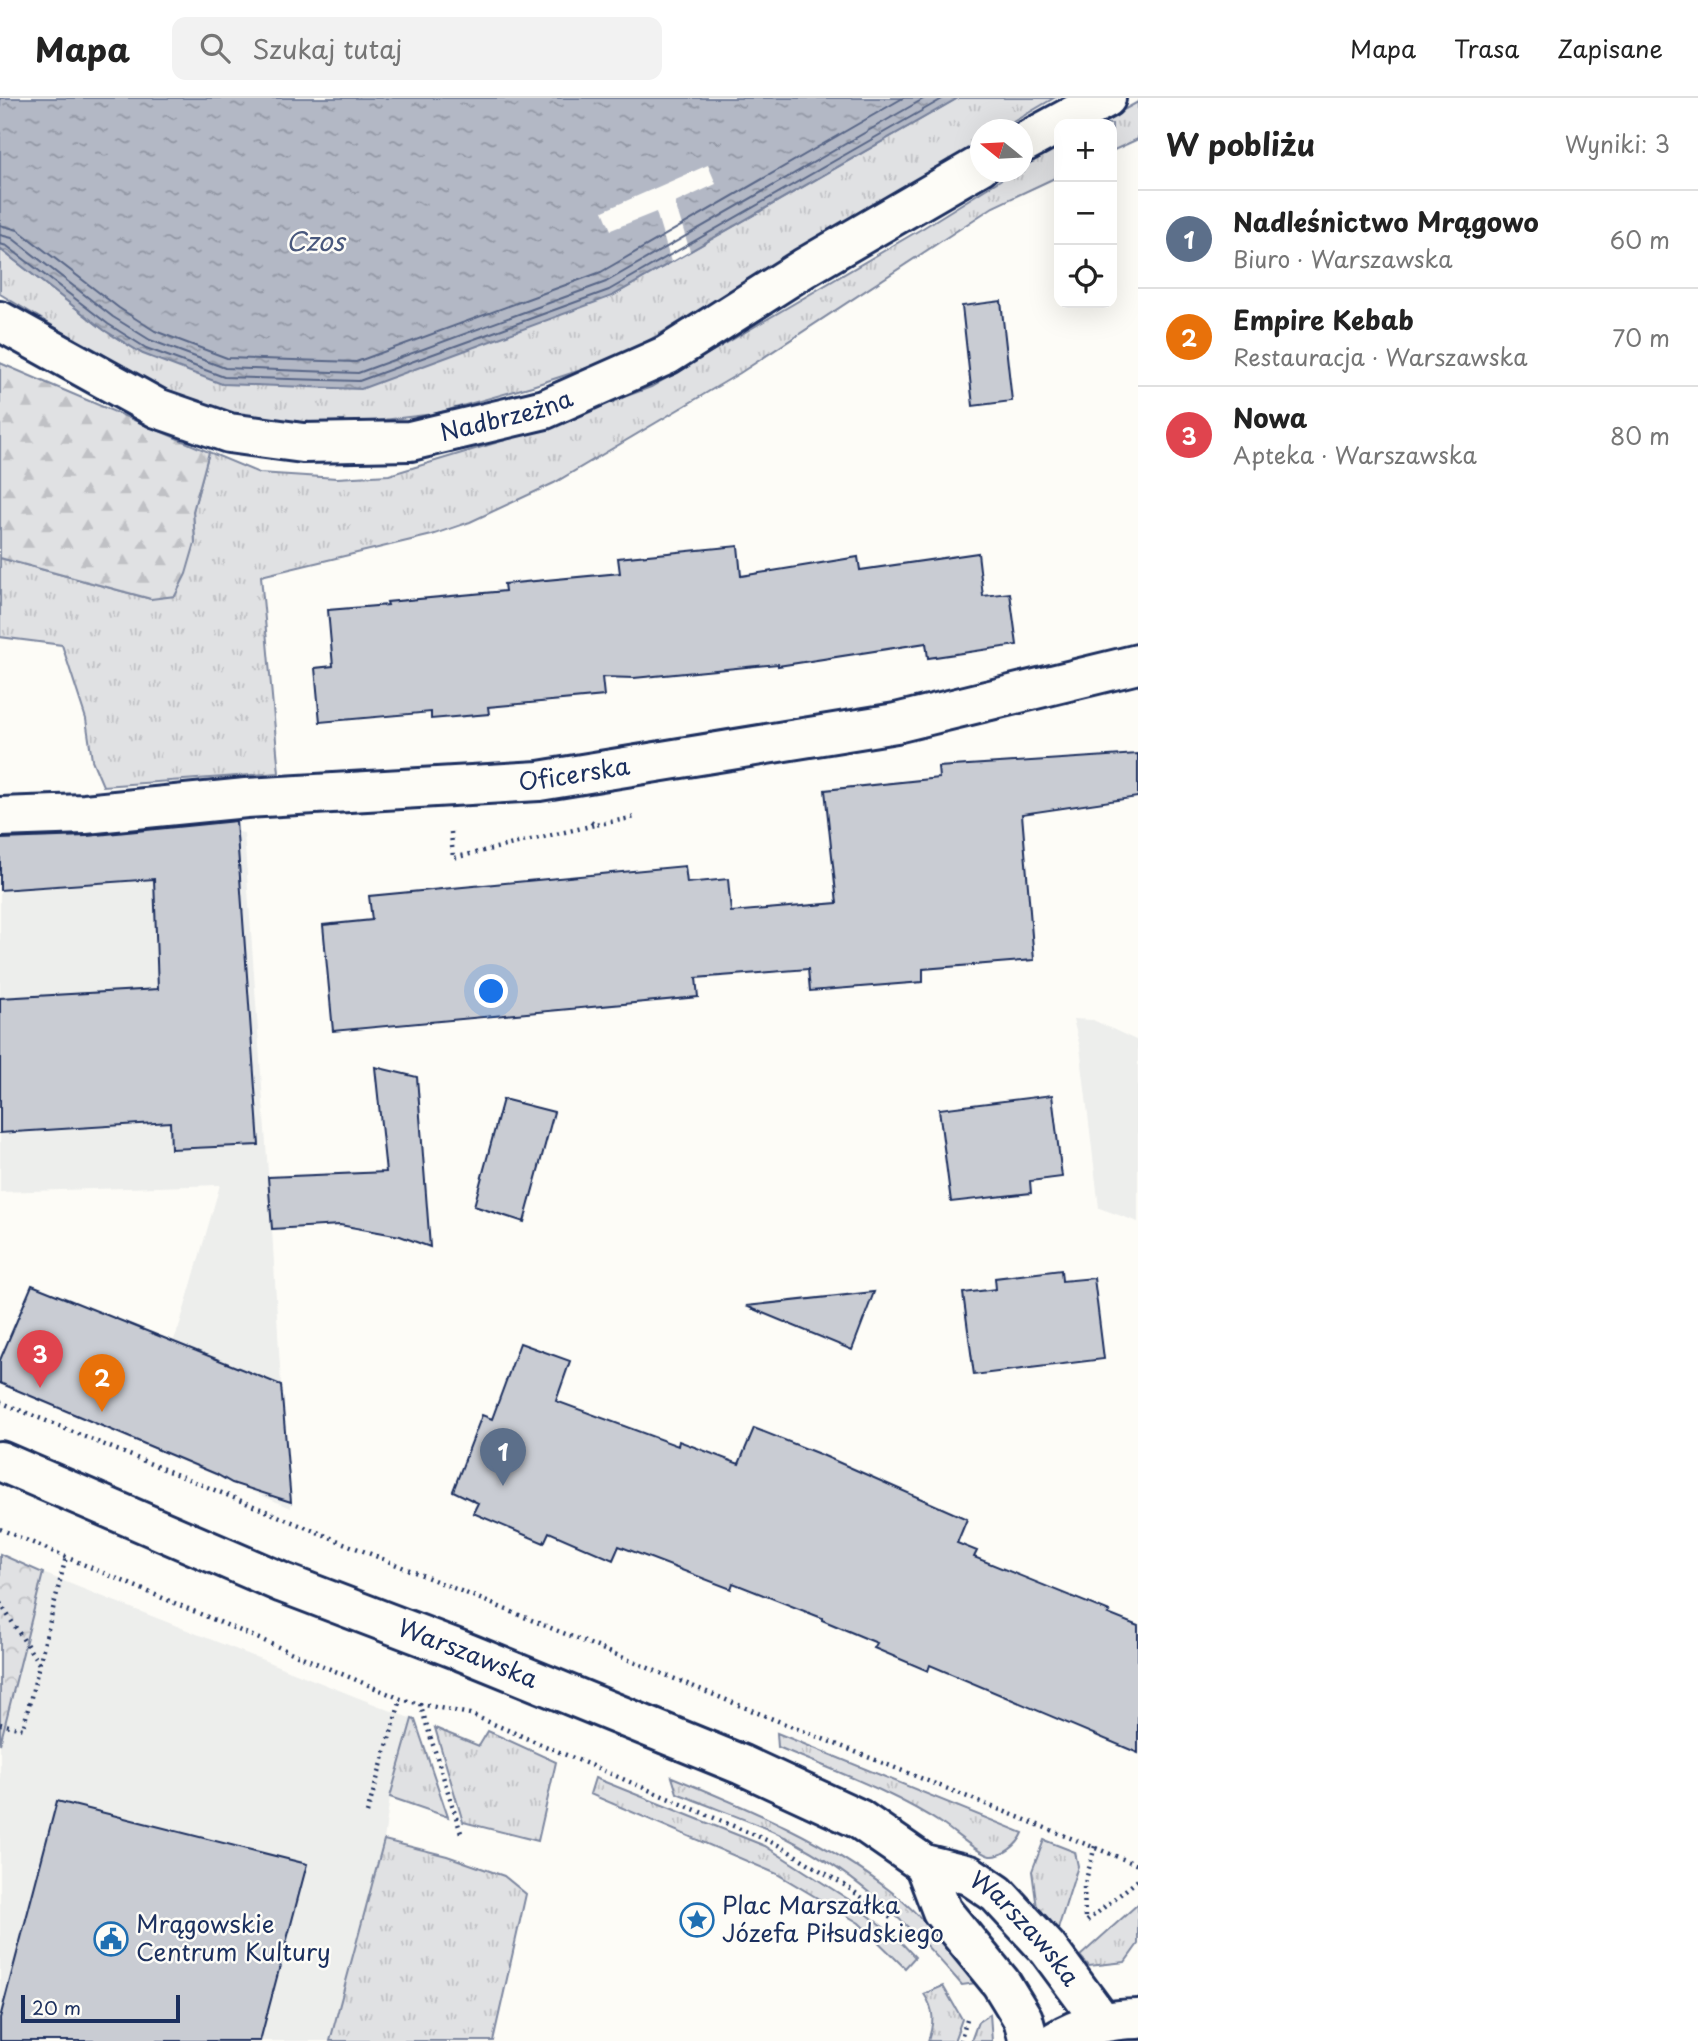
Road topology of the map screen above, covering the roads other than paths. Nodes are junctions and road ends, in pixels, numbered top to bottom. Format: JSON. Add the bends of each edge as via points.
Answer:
{"nodes":[{"id":1,"x":1106,"y":98,"type":"edge"},
{"id":2,"x":1033,"y":138,"type":"edge"},
{"id":3,"x":970,"y":171,"type":"edge"},
{"id":4,"x":0,"y":321,"type":"edge"},
{"id":5,"x":1138,"y":664,"type":"edge"},
{"id":6,"x":0,"y":817,"type":"edge"},
{"id":7,"x":0,"y":1461,"type":"edge"},
{"id":8,"x":924,"y":1864,"type":"junction"},
{"id":9,"x":1120,"y":2021,"type":"edge"},
{"id":10,"x":1030,"y":2041,"type":"edge"},
{"id":11,"x":1056,"y":2041,"type":"edge"}],
"edges":[{"from":1,"to":2,"type":"street"},
{"from":3,"to":4,"type":"street","name":"Nadbrzeżna","via":[[667,355],[545,408],[410,441],[303,443],[229,433],[157,408]]},
{"from":5,"to":6,"type":"street","name":"Oficerska","via":[[896,723],[539,781]]},
{"from":7,"to":8,"type":"street","name":"Warszawska","via":[[283,1583],[742,1765],[859,1819]]},
{"from":8,"to":9,"type":"street","name":"Warszawska","via":[[969,1875],[997,1894]]},
{"from":8,"to":10,"type":"street","name":"Warszawska","via":[[942,1911],[1001,1983],[1023,2019]]},
{"from":9,"to":11,"type":"street"}]}
